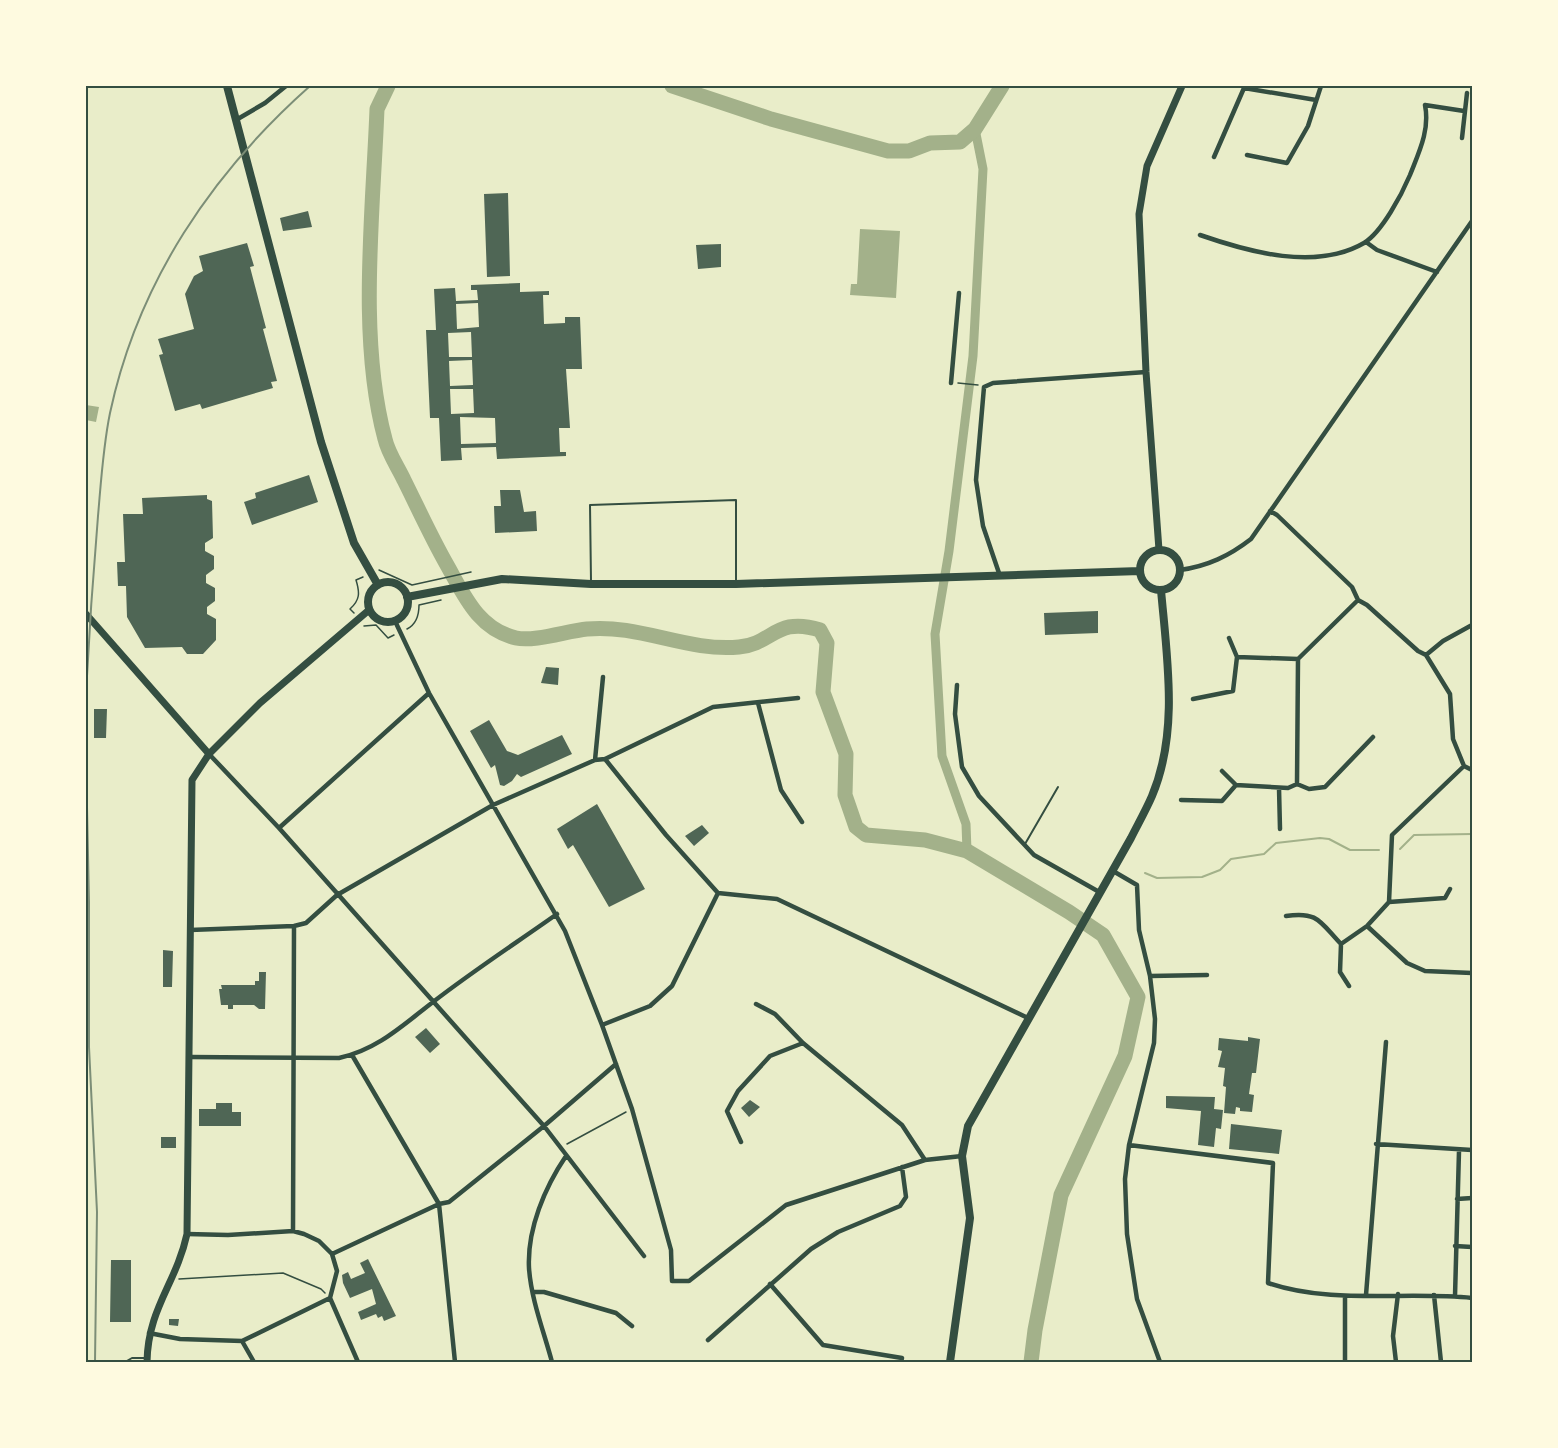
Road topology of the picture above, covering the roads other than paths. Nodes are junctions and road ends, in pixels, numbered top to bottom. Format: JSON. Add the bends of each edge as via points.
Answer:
{"nodes":[{"id":1,"x":227,"y":86,"type":"edge"},
{"id":2,"x":286,"y":86,"type":"edge"},
{"id":3,"x":1182,"y":86,"type":"edge"},
{"id":4,"x":1321,"y":86,"type":"edge"},
{"id":5,"x":1467,"y":93,"type":"dead end"},
{"id":6,"x":1316,"y":100,"type":"junction"},
{"id":7,"x":1464,"y":111,"type":"junction"},
{"id":8,"x":235,"y":121,"type":"junction"},
{"id":9,"x":1462,"y":138,"type":"dead end"},
{"id":10,"x":1247,"y":155,"type":"dead end"},
{"id":11,"x":1214,"y":157,"type":"dead end"},
{"id":12,"x":1473,"y":221,"type":"edge"},
{"id":13,"x":1200,"y":235,"type":"dead end"},
{"id":14,"x":1366,"y":242,"type":"junction"},
{"id":15,"x":1437,"y":272,"type":"junction"},
{"id":16,"x":959,"y":293,"type":"dead end"},
{"id":17,"x":1146,"y":372,"type":"junction"},
{"id":18,"x":951,"y":383,"type":"dead end"},
{"id":19,"x":1270,"y":511,"type":"junction"},
{"id":20,"x":1159,"y":550,"type":"junction"},
{"id":21,"x":1180,"y":570,"type":"junction"},
{"id":22,"x":1140,"y":571,"type":"junction"},
{"id":23,"x":1000,"y":576,"type":"junction"},
{"id":24,"x":591,"y":584,"type":"junction"},
{"id":25,"x":736,"y":584,"type":"junction"},
{"id":26,"x":378,"y":585,"type":"junction"},
{"id":27,"x":1161,"y":590,"type":"junction"},
{"id":28,"x":406,"y":597,"type":"junction"},
{"id":29,"x":1358,"y":600,"type":"junction"},
{"id":30,"x":369,"y":610,"type":"junction"},
{"id":31,"x":86,"y":614,"type":"edge"},
{"id":32,"x":395,"y":621,"type":"junction"},
{"id":33,"x":1473,"y":625,"type":"edge"},
{"id":34,"x":1229,"y":638,"type":"dead end"},
{"id":35,"x":1426,"y":655,"type":"junction"},
{"id":36,"x":1237,"y":657,"type":"junction"},
{"id":37,"x":1298,"y":659,"type":"junction"},
{"id":38,"x":603,"y":677,"type":"dead end"},
{"id":39,"x":957,"y":685,"type":"dead end"},
{"id":40,"x":429,"y":693,"type":"junction"},
{"id":41,"x":798,"y":698,"type":"dead end"},
{"id":42,"x":1193,"y":699,"type":"dead end"},
{"id":43,"x":758,"y":703,"type":"junction"},
{"id":44,"x":1373,"y":737,"type":"dead end"},
{"id":45,"x":209,"y":754,"type":"junction"},
{"id":46,"x":605,"y":759,"type":"junction"},
{"id":47,"x":595,"y":760,"type":"junction"},
{"id":48,"x":1464,"y":766,"type":"junction"},
{"id":49,"x":1473,"y":770,"type":"edge"},
{"id":50,"x":1222,"y":771,"type":"dead end"},
{"id":51,"x":1297,"y":784,"type":"junction"},
{"id":52,"x":1236,"y":785,"type":"junction"},
{"id":53,"x":1058,"y":787,"type":"dead end"},
{"id":54,"x":1279,"y":788,"type":"junction"},
{"id":55,"x":1182,"y":800,"type":"dead end"},
{"id":56,"x":493,"y":805,"type":"junction"},
{"id":57,"x":802,"y":822,"type":"dead end"},
{"id":58,"x":279,"y":828,"type":"junction"},
{"id":59,"x":1280,"y":829,"type":"dead end"},
{"id":60,"x":1024,"y":846,"type":"junction"},
{"id":61,"x":1113,"y":871,"type":"junction"},
{"id":62,"x":1450,"y":889,"type":"dead end"},
{"id":63,"x":718,"y":893,"type":"junction"},
{"id":64,"x":1101,"y":893,"type":"junction"},
{"id":65,"x":338,"y":895,"type":"junction"},
{"id":66,"x":1389,"y":902,"type":"junction"},
{"id":67,"x":557,"y":914,"type":"junction"},
{"id":68,"x":1286,"y":916,"type":"dead end"},
{"id":69,"x":294,"y":926,"type":"junction"},
{"id":70,"x":1367,"y":926,"type":"junction"},
{"id":71,"x":190,"y":930,"type":"junction"},
{"id":72,"x":1341,"y":944,"type":"junction"},
{"id":73,"x":1473,"y":973,"type":"edge"},
{"id":74,"x":1208,"y":975,"type":"dead end"},
{"id":75,"x":1150,"y":976,"type":"junction"},
{"id":76,"x":1349,"y":986,"type":"dead end"},
{"id":77,"x":433,"y":1002,"type":"junction"},
{"id":78,"x":756,"y":1004,"type":"dead end"},
{"id":79,"x":1028,"y":1018,"type":"junction"},
{"id":80,"x":602,"y":1025,"type":"junction"},
{"id":81,"x":1386,"y":1042,"type":"dead end"},
{"id":82,"x":803,"y":1043,"type":"junction"},
{"id":83,"x":352,"y":1055,"type":"junction"},
{"id":84,"x":190,"y":1057,"type":"junction"},
{"id":85,"x":295,"y":1058,"type":"junction"},
{"id":86,"x":615,"y":1064,"type":"junction"},
{"id":87,"x":544,"y":1126,"type":"junction"},
{"id":88,"x":741,"y":1142,"type":"dead end"},
{"id":89,"x":1376,"y":1143,"type":"junction"},
{"id":90,"x":1129,"y":1145,"type":"junction"},
{"id":91,"x":1473,"y":1150,"type":"edge"},
{"id":92,"x":1459,"y":1151,"type":"junction"},
{"id":93,"x":566,"y":1156,"type":"junction"},
{"id":94,"x":962,"y":1156,"type":"junction"},
{"id":95,"x":925,"y":1160,"type":"junction"},
{"id":96,"x":902,"y":1167,"type":"junction"},
{"id":97,"x":1457,"y":1198,"type":"junction"},
{"id":98,"x":1473,"y":1198,"type":"edge"},
{"id":99,"x":440,"y":1204,"type":"junction"},
{"id":100,"x":292,"y":1231,"type":"junction"},
{"id":101,"x":187,"y":1234,"type":"junction"},
{"id":102,"x":1455,"y":1246,"type":"junction"},
{"id":103,"x":1473,"y":1247,"type":"edge"},
{"id":104,"x":332,"y":1254,"type":"junction"},
{"id":105,"x":644,"y":1256,"type":"dead end"},
{"id":106,"x":770,"y":1284,"type":"junction"},
{"id":107,"x":534,"y":1292,"type":"junction"},
{"id":108,"x":1398,"y":1294,"type":"junction"},
{"id":109,"x":1366,"y":1295,"type":"junction"},
{"id":110,"x":1434,"y":1295,"type":"junction"},
{"id":111,"x":1346,"y":1296,"type":"junction"},
{"id":112,"x":1455,"y":1296,"type":"junction"},
{"id":113,"x":330,"y":1298,"type":"junction"},
{"id":114,"x":1473,"y":1298,"type":"edge"},
{"id":115,"x":632,"y":1326,"type":"dead end"},
{"id":116,"x":149,"y":1333,"type":"junction"},
{"id":117,"x":708,"y":1340,"type":"dead end"},
{"id":118,"x":242,"y":1341,"type":"junction"},
{"id":119,"x":147,"y":1360,"type":"edge"},
{"id":120,"x":125,"y":1362,"type":"edge"},
{"id":121,"x":254,"y":1362,"type":"edge"},
{"id":122,"x":358,"y":1362,"type":"edge"},
{"id":123,"x":455,"y":1362,"type":"edge"},
{"id":124,"x":552,"y":1362,"type":"edge"},
{"id":125,"x":902,"y":1362,"type":"edge"},
{"id":126,"x":950,"y":1362,"type":"edge"},
{"id":127,"x":1160,"y":1362,"type":"edge"},
{"id":128,"x":1345,"y":1362,"type":"edge"},
{"id":129,"x":1396,"y":1362,"type":"edge"},
{"id":130,"x":1441,"y":1362,"type":"edge"}],
"edges":[{"from":1,"to":8,"type":"main road"},
{"from":2,"to":8,"type":"street"},
{"from":3,"to":17,"type":"main road","via":[[1147,166],[1141,191],[1139,232]]},
{"from":4,"to":6,"type":"street"},
{"from":5,"to":7,"type":"street"},
{"from":6,"to":10,"type":"street","via":[[1308,126],[1287,163]]},
{"from":6,"to":11,"type":"street","via":[[1244,88]]},
{"from":7,"to":9,"type":"street"},
{"from":7,"to":14,"type":"street","via":[[1425,105],[1428,120],[1404,190]]},
{"from":8,"to":26,"type":"main road","via":[[321,442],[354,543]]},
{"from":12,"to":15,"type":"street"},
{"from":13,"to":14,"type":"street","via":[[1229,245],[1322,258]]},
{"from":14,"to":15,"type":"street","via":[[1377,250]]},
{"from":15,"to":19,"type":"street"},
{"from":16,"to":18,"type":"street"},
{"from":17,"to":20,"type":"main road"},
{"from":17,"to":23,"type":"street","via":[[993,383],[984,387],[976,480],[983,526]]},
{"from":19,"to":21,"type":"street","via":[[1251,539],[1232,554],[1205,566]]},
{"from":19,"to":29,"type":"street","via":[[1352,587]]},
{"from":20,"to":21,"type":"main road","via":[[1171,554]]},
{"from":20,"to":22,"type":"main road","via":[[1145,556]]},
{"from":21,"to":27,"type":"main road","via":[[1176,581]]},
{"from":22,"to":23,"type":"main road"},
{"from":22,"to":27,"type":"main road","via":[[1149,587]]},
{"from":23,"to":25,"type":"main road"},
{"from":24,"to":25,"type":"main road"},
{"from":24,"to":25,"type":"lane","via":[[590,505],[736,500]]},
{"from":24,"to":28,"type":"main road","via":[[502,579]]},
{"from":26,"to":28,"type":"main road","via":[[393,584]]},
{"from":26,"to":30,"type":"main road","via":[[369,596]]},
{"from":27,"to":61,"type":"main road","via":[[1169,692],[1161,767],[1152,796]]},
{"from":28,"to":32,"type":"main road","via":[[406,609]]},
{"from":29,"to":35,"type":"street"},
{"from":29,"to":37,"type":"street"},
{"from":30,"to":32,"type":"main road","via":[[380,621]]},
{"from":30,"to":45,"type":"main road","via":[[260,703]]},
{"from":31,"to":45,"type":"main road"},
{"from":32,"to":40,"type":"street"},
{"from":33,"to":35,"type":"street"},
{"from":34,"to":36,"type":"street"},
{"from":35,"to":48,"type":"street","via":[[1450,694],[1453,739]]},
{"from":36,"to":37,"type":"street"},
{"from":36,"to":42,"type":"street","via":[[1233,691]]},
{"from":37,"to":51,"type":"street"},
{"from":38,"to":47,"type":"street"},
{"from":39,"to":60,"type":"street","via":[[955,714],[962,766],[979,796]]},
{"from":40,"to":56,"type":"street"},
{"from":40,"to":58,"type":"street"},
{"from":41,"to":43,"type":"street"},
{"from":43,"to":46,"type":"street","via":[[713,707]]},
{"from":43,"to":57,"type":"street","via":[[782,790]]},
{"from":44,"to":51,"type":"street","via":[[1325,787],[1309,789]]},
{"from":45,"to":58,"type":"street"},
{"from":45,"to":71,"type":"main road","via":[[198,768],[191,788]]},
{"from":46,"to":47,"type":"street"},
{"from":46,"to":63,"type":"street"},
{"from":47,"to":56,"type":"street"},
{"from":48,"to":49,"type":"street"},
{"from":48,"to":66,"type":"street","via":[[1392,836]]},
{"from":50,"to":52,"type":"street"},
{"from":51,"to":54,"type":"street"},
{"from":52,"to":54,"type":"street"},
{"from":52,"to":55,"type":"street","via":[[1222,801]]},
{"from":53,"to":60,"type":"lane"},
{"from":54,"to":59,"type":"street"},
{"from":56,"to":65,"type":"street"},
{"from":56,"to":67,"type":"street"},
{"from":58,"to":65,"type":"street"},
{"from":60,"to":64,"type":"street"},
{"from":61,"to":64,"type":"main road"},
{"from":61,"to":75,"type":"street","via":[[1137,885],[1139,930]]},
{"from":62,"to":66,"type":"street","via":[[1445,898]]},
{"from":63,"to":79,"type":"street","via":[[777,899]]},
{"from":63,"to":80,"type":"street","via":[[672,986],[650,1006]]},
{"from":64,"to":79,"type":"main road"},
{"from":65,"to":69,"type":"street","via":[[306,923]]},
{"from":65,"to":77,"type":"street"},
{"from":66,"to":70,"type":"street"},
{"from":67,"to":77,"type":"street"},
{"from":67,"to":80,"type":"street"},
{"from":68,"to":72,"type":"street","via":[[1313,915]]},
{"from":69,"to":71,"type":"street"},
{"from":69,"to":85,"type":"street"},
{"from":70,"to":72,"type":"street"},
{"from":70,"to":73,"type":"street","via":[[1407,963],[1425,971]]},
{"from":71,"to":84,"type":"main road"},
{"from":72,"to":76,"type":"street","via":[[1340,972]]},
{"from":74,"to":75,"type":"street"},
{"from":75,"to":90,"type":"street","via":[[1154,1043]]},
{"from":77,"to":83,"type":"street","via":[[392,1035]]},
{"from":77,"to":87,"type":"street"},
{"from":78,"to":82,"type":"street","via":[[775,1014]]},
{"from":79,"to":94,"type":"main road","via":[[968,1126]]},
{"from":80,"to":86,"type":"street"},
{"from":81,"to":89,"type":"street"},
{"from":82,"to":88,"type":"street","via":[[770,1056],[738,1091],[728,1111]]},
{"from":82,"to":95,"type":"street","via":[[903,1125]]},
{"from":83,"to":85,"type":"street"},
{"from":83,"to":99,"type":"street"},
{"from":84,"to":85,"type":"street"},
{"from":84,"to":101,"type":"main road"},
{"from":85,"to":100,"type":"street"},
{"from":86,"to":87,"type":"street"},
{"from":86,"to":96,"type":"street","via":[[632,1109],[671,1250],[672,1281],[689,1281],[786,1205]]},
{"from":87,"to":93,"type":"street"},
{"from":87,"to":99,"type":"street","via":[[449,1202]]},
{"from":89,"to":92,"type":"street"},
{"from":89,"to":109,"type":"street"},
{"from":90,"to":111,"type":"street","via":[[1273,1163],[1268,1283]]},
{"from":90,"to":127,"type":"street","via":[[1125,1179],[1131,1276]]},
{"from":91,"to":92,"type":"street"},
{"from":92,"to":97,"type":"street"},
{"from":93,"to":105,"type":"street"},
{"from":93,"to":107,"type":"street","via":[[537,1215],[529,1270]]},
{"from":94,"to":95,"type":"street"},
{"from":94,"to":126,"type":"main road","via":[[970,1218]]},
{"from":95,"to":96,"type":"street"},
{"from":96,"to":106,"type":"street","via":[[906,1197],[900,1206],[838,1232]]},
{"from":97,"to":98,"type":"street"},
{"from":97,"to":102,"type":"street"},
{"from":99,"to":104,"type":"street"},
{"from":99,"to":123,"type":"street"},
{"from":100,"to":101,"type":"street"},
{"from":100,"to":104,"type":"street","via":[[319,1241]]},
{"from":101,"to":116,"type":"main road","via":[[177,1269]]},
{"from":102,"to":103,"type":"street"},
{"from":102,"to":112,"type":"street"},
{"from":104,"to":113,"type":"street","via":[[337,1271]]},
{"from":106,"to":117,"type":"street"},
{"from":106,"to":125,"type":"street","via":[[823,1345],[902,1358]]},
{"from":107,"to":115,"type":"street","via":[[616,1313]]},
{"from":107,"to":124,"type":"street"},
{"from":108,"to":109,"type":"street"},
{"from":108,"to":110,"type":"street"},
{"from":108,"to":129,"type":"street","via":[[1393,1336]]},
{"from":109,"to":111,"type":"street"},
{"from":110,"to":112,"type":"street"},
{"from":110,"to":130,"type":"street"},
{"from":111,"to":128,"type":"street"},
{"from":112,"to":114,"type":"street"},
{"from":113,"to":118,"type":"street"},
{"from":113,"to":122,"type":"street"},
{"from":116,"to":118,"type":"street","via":[[180,1339]]},
{"from":116,"to":119,"type":"main road"},
{"from":118,"to":121,"type":"street"},
{"from":119,"to":120,"type":"lane","via":[[132,1358]]}]}
